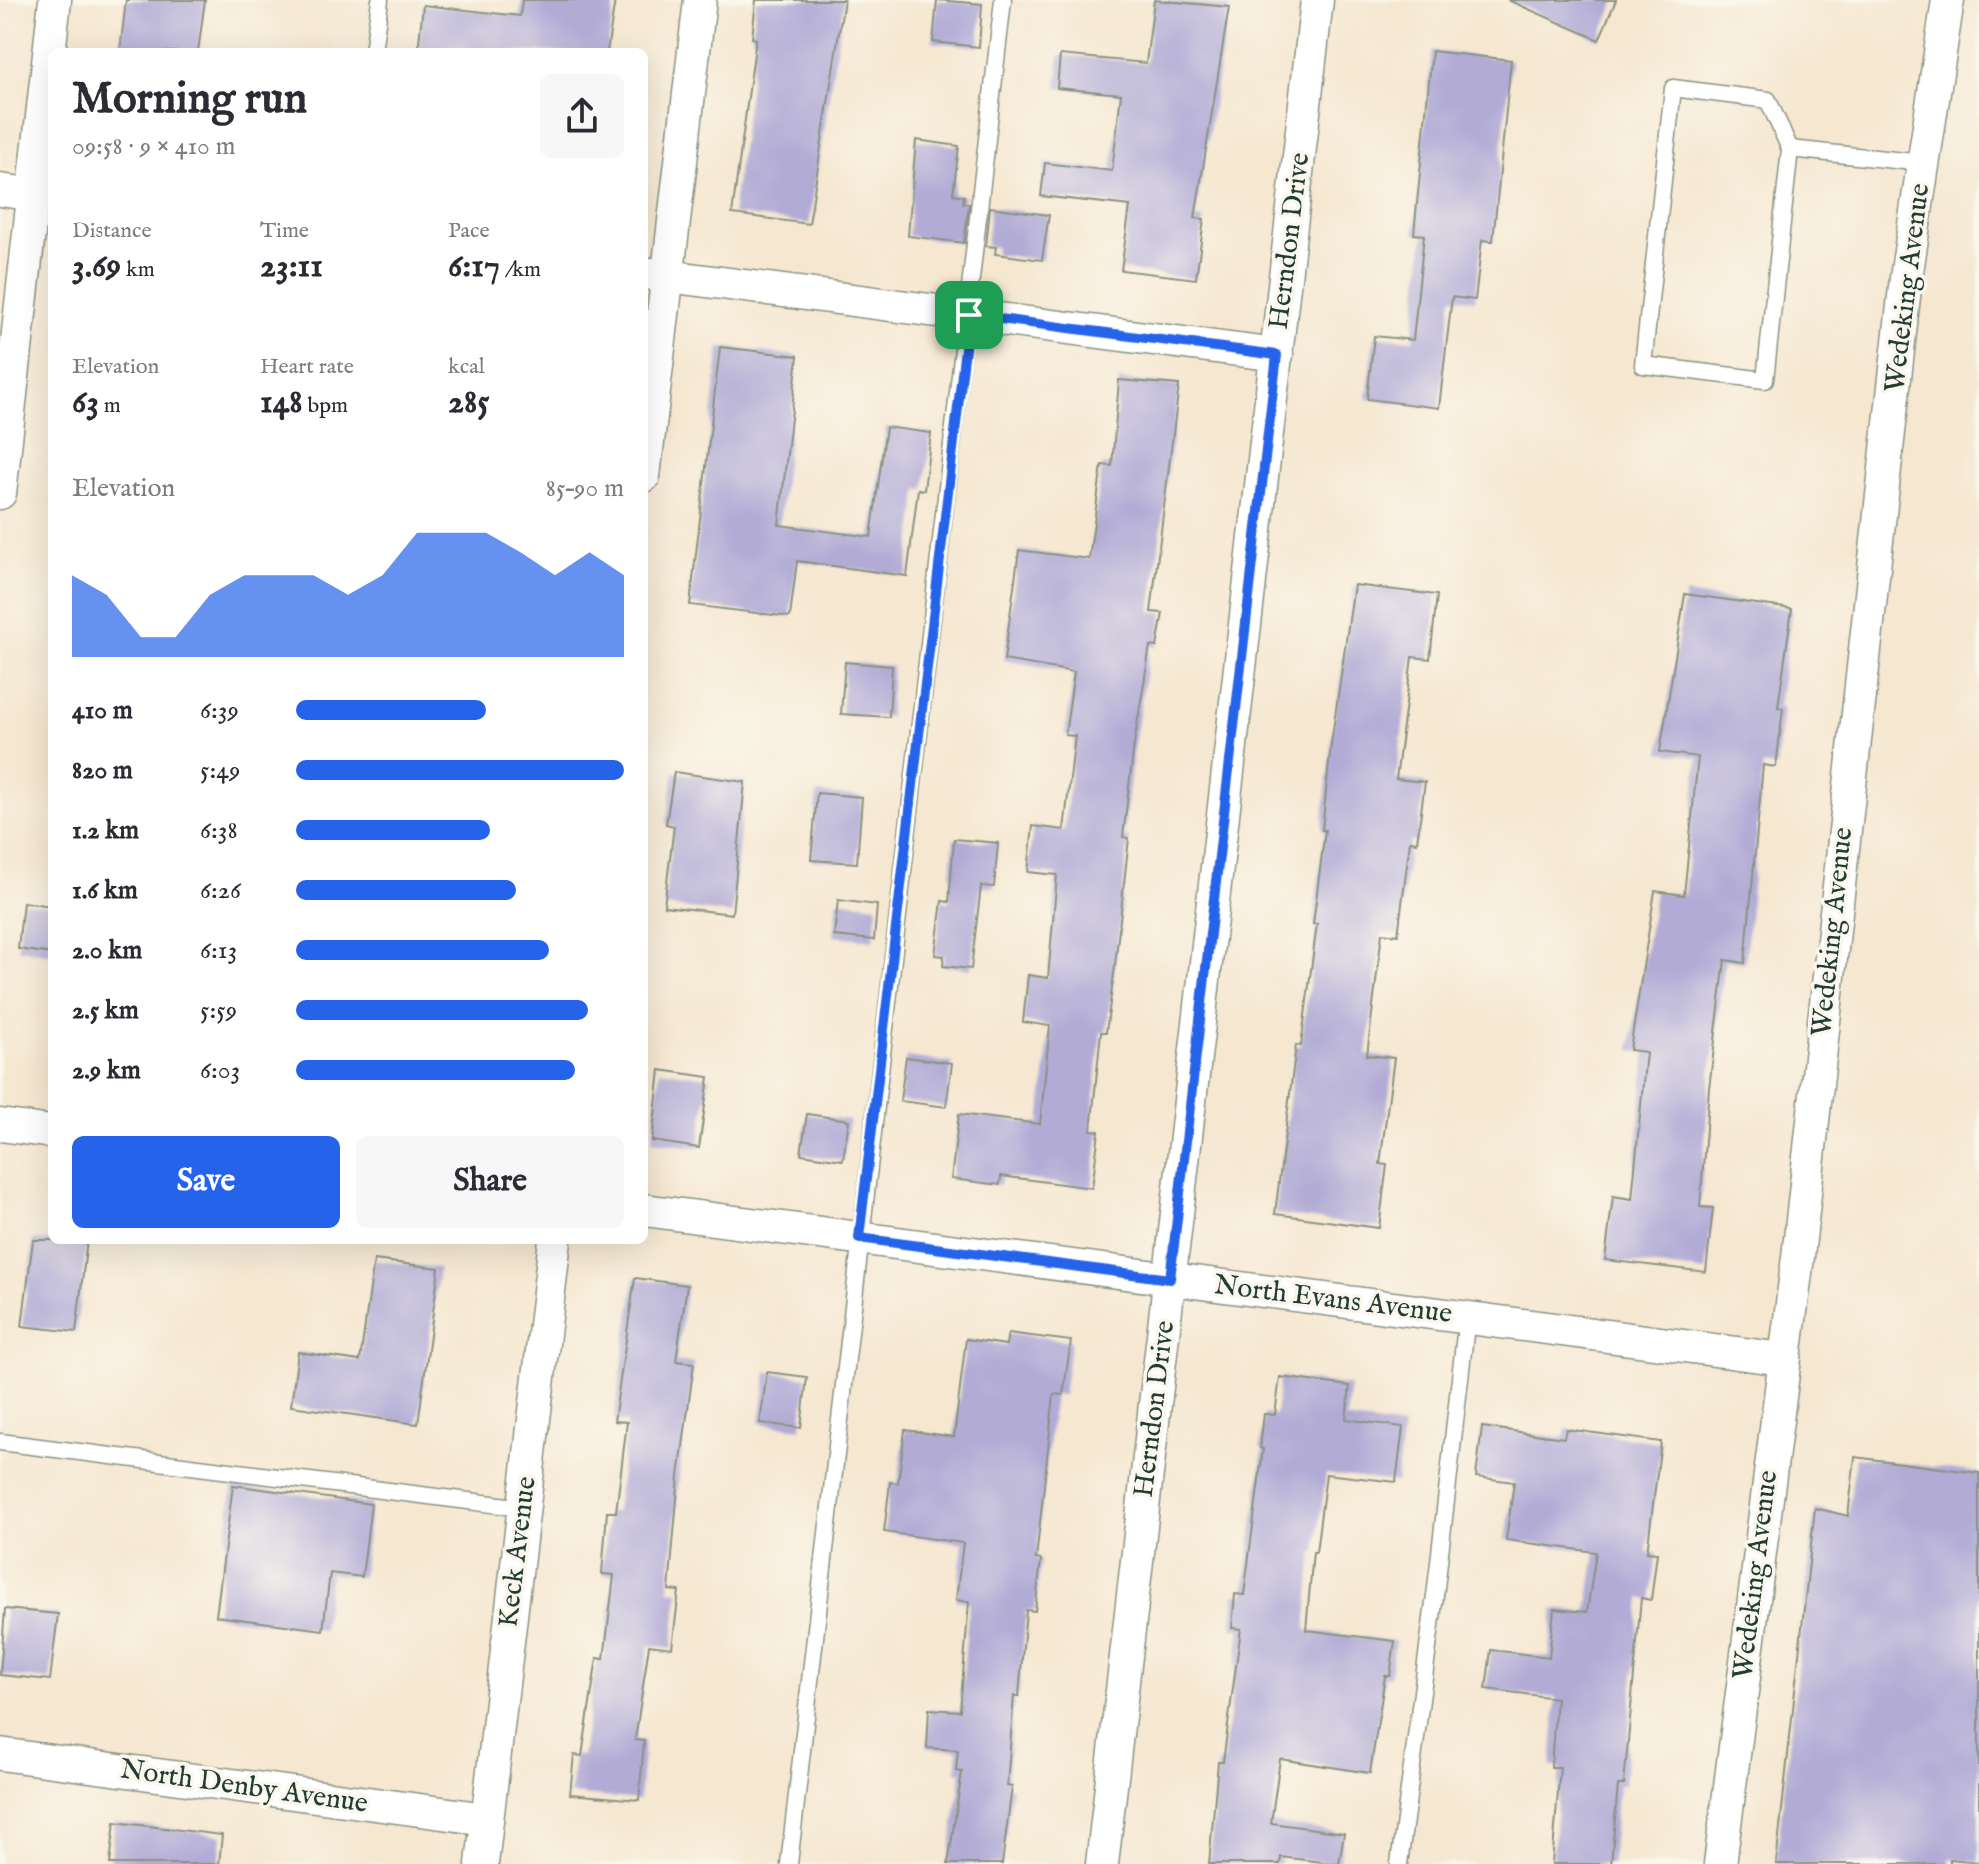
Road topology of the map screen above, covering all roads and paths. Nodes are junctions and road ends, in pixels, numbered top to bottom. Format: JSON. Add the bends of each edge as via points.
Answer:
{"nodes":[{"id":1,"x":55,"y":0,"type":"edge"},
{"id":2,"x":380,"y":0,"type":"edge"},
{"id":3,"x":700,"y":0,"type":"edge"},
{"id":4,"x":1003,"y":0,"type":"edge"},
{"id":5,"x":1317,"y":0,"type":"edge"},
{"id":6,"x":1948,"y":0,"type":"edge"},
{"id":7,"x":52,"y":48,"type":"edge"},
{"id":8,"x":374,"y":48,"type":"edge"},
{"id":9,"x":48,"y":125,"type":"edge"},
{"id":10,"x":1790,"y":149,"type":"junction"},
{"id":11,"x":1923,"y":163,"type":"junction"},
{"id":12,"x":0,"y":190,"type":"edge"},
{"id":13,"x":44,"y":196,"type":"edge"},
{"id":14,"x":656,"y":275,"type":"edge"},
{"id":15,"x":969,"y":315,"type":"junction"},
{"id":16,"x":1277,"y":355,"type":"junction"},
{"id":17,"x":648,"y":409,"type":"edge"},
{"id":18,"x":0,"y":493,"type":"edge"},
{"id":19,"x":0,"y":1125,"type":"edge"},
{"id":20,"x":48,"y":1131,"type":"edge"},
{"id":21,"x":648,"y":1211,"type":"edge"},
{"id":22,"x":859,"y":1238,"type":"junction"},
{"id":23,"x":555,"y":1244,"type":"edge"},
{"id":24,"x":1170,"y":1279,"type":"junction"},
{"id":25,"x":1467,"y":1317,"type":"junction"},
{"id":26,"x":1783,"y":1359,"type":"junction"},
{"id":27,"x":0,"y":1442,"type":"edge"},
{"id":28,"x":524,"y":1508,"type":"junction"},
{"id":29,"x":0,"y":1754,"type":"edge"},
{"id":30,"x":487,"y":1819,"type":"junction"},
{"id":31,"x":482,"y":1864,"type":"edge"},
{"id":32,"x":789,"y":1864,"type":"edge"},
{"id":33,"x":1102,"y":1864,"type":"edge"},
{"id":34,"x":1399,"y":1864,"type":"edge"},
{"id":35,"x":1720,"y":1864,"type":"edge"}],
"edges":[{"from":1,"to":7,"type":"street"},
{"from":2,"to":8,"type":"lane"},
{"from":3,"to":14,"type":"street"},
{"from":4,"to":15,"type":"lane"},
{"from":5,"to":16,"type":"street","name":"Herndon Drive"},
{"from":6,"to":11,"type":"street","name":"Wedeking Avenue"},
{"from":9,"to":13,"type":"street"},
{"from":10,"to":10,"type":"lane","via":[[1765,380],[1643,365],[1673,88],[1768,100]]},
{"from":10,"to":11,"type":"lane"},
{"from":11,"to":26,"type":"street","name":"Wedeking Avenue"},
{"from":12,"to":13,"type":"street"},
{"from":13,"to":18,"type":"street"},
{"from":14,"to":15,"type":"street"},
{"from":14,"to":17,"type":"street"},
{"from":15,"to":16,"type":"street"},
{"from":15,"to":22,"type":"lane"},
{"from":16,"to":24,"type":"street","name":"Herndon Drive"},
{"from":19,"to":20,"type":"street"},
{"from":21,"to":22,"type":"street","name":"North Evans Avenue"},
{"from":22,"to":24,"type":"street","name":"North Evans Avenue"},
{"from":22,"to":32,"type":"lane"},
{"from":23,"to":28,"type":"street","name":"Keck Avenue"},
{"from":24,"to":25,"type":"street","name":"North Evans Avenue"},
{"from":24,"to":33,"type":"street","name":"Herndon Drive"},
{"from":25,"to":26,"type":"street","name":"North Evans Avenue"},
{"from":25,"to":34,"type":"lane"},
{"from":26,"to":35,"type":"street","name":"Wedeking Avenue"},
{"from":27,"to":28,"type":"lane"},
{"from":28,"to":30,"type":"street","name":"Keck Avenue"},
{"from":29,"to":30,"type":"street","name":"North Denby Avenue"},
{"from":30,"to":31,"type":"street","name":"Keck Avenue"}]}
